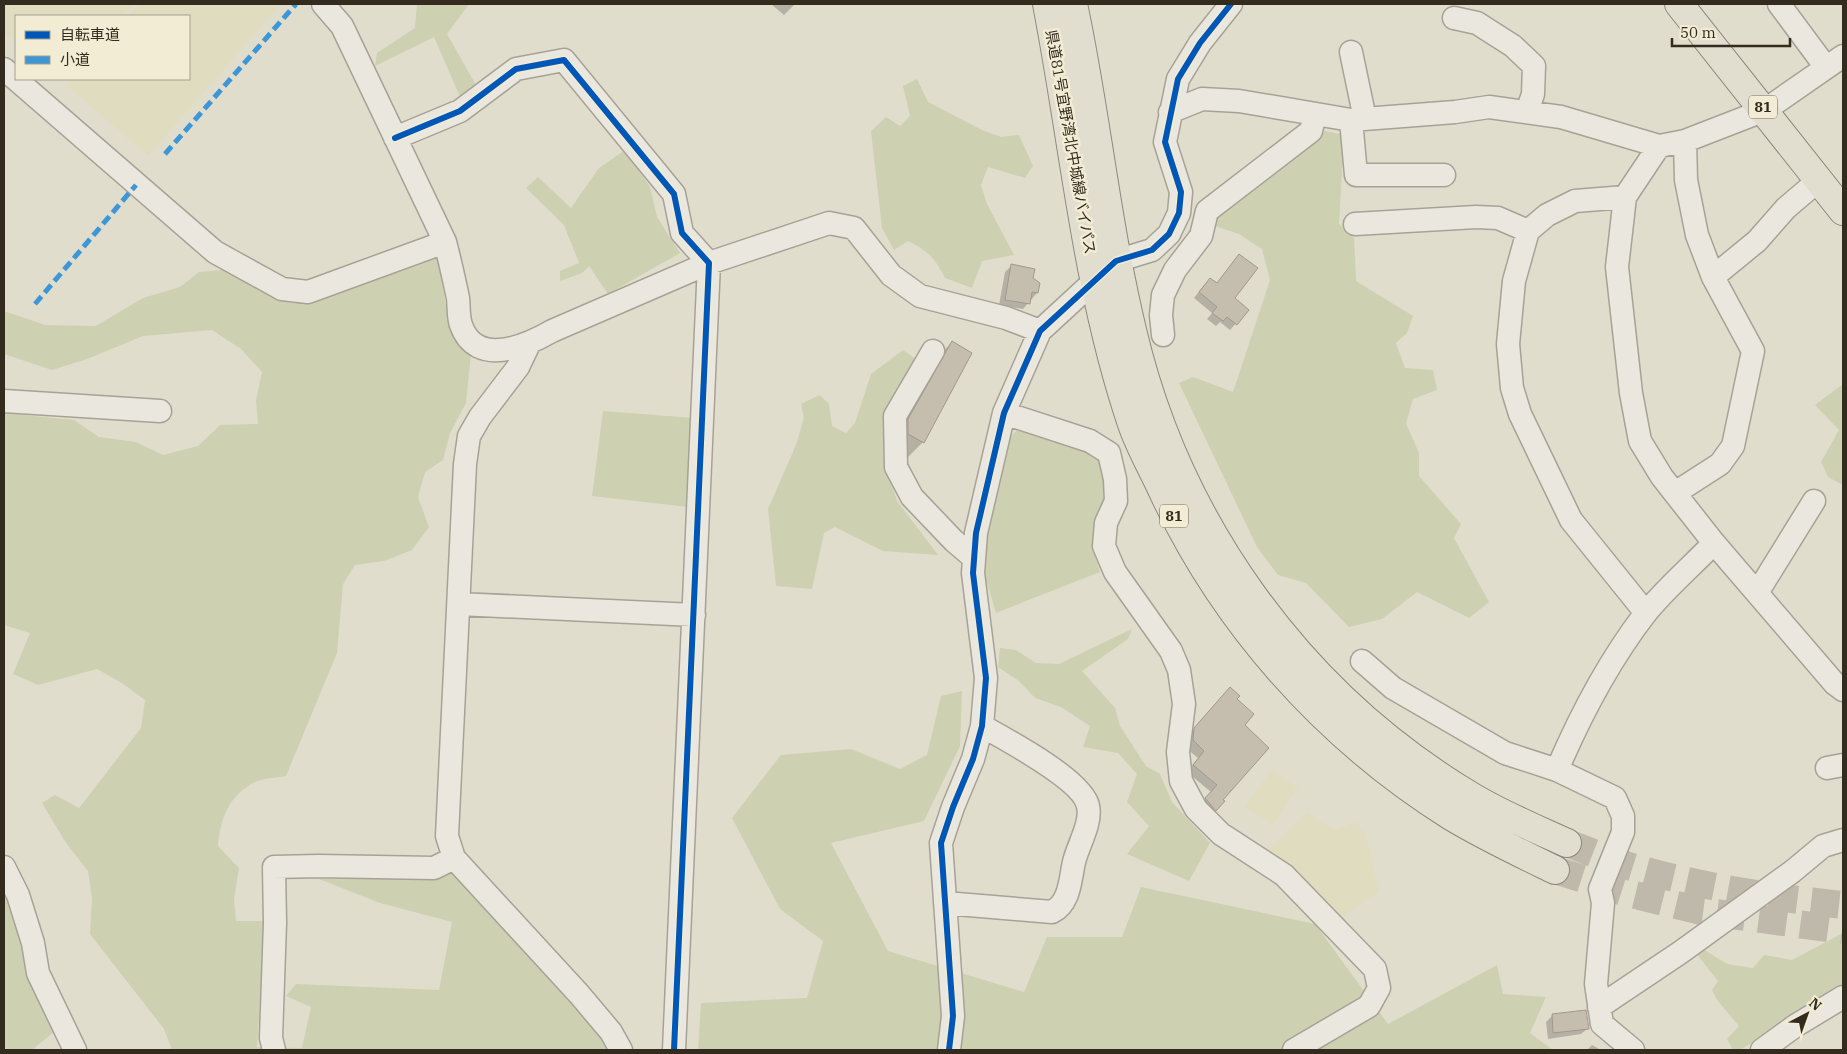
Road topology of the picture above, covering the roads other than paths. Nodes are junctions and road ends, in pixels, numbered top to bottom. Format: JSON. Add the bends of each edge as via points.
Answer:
{"nodes":[{"id":1,"x":323,"y":4,"type":"edge"},
{"id":2,"x":1047,"y":4,"type":"edge"},
{"id":3,"x":1073,"y":4,"type":"edge"},
{"id":4,"x":1231,"y":4,"type":"edge"},
{"id":5,"x":1679,"y":4,"type":"edge"},
{"id":6,"x":1779,"y":4,"type":"edge"},
{"id":7,"x":1454,"y":18,"type":"dead end"},
{"id":8,"x":1350,"y":52,"type":"dead end"},
{"id":9,"x":1836,"y":65,"type":"edge"},
{"id":10,"x":4,"y":69,"type":"edge"},
{"id":11,"x":15,"y":79,"type":"edge"},
{"id":12,"x":17,"y":80,"type":"edge"},
{"id":13,"x":1765,"y":110,"type":"junction"},
{"id":14,"x":1170,"y":112,"type":"junction"},
{"id":15,"x":1528,"y":112,"type":"junction"},
{"id":16,"x":1315,"y":114,"type":"junction"},
{"id":17,"x":1358,"y":119,"type":"junction"},
{"id":18,"x":395,"y":138,"type":"junction"},
{"id":19,"x":1685,"y":141,"type":"junction"},
{"id":20,"x":1659,"y":146,"type":"junction"},
{"id":21,"x":1444,"y":175,"type":"dead end"},
{"id":22,"x":1819,"y":180,"type":"junction"},
{"id":23,"x":1625,"y":197,"type":"junction"},
{"id":24,"x":1843,"y":211,"type":"edge"},
{"id":25,"x":1354,"y":224,"type":"dead end"},
{"id":26,"x":1528,"y":231,"type":"junction"},
{"id":27,"x":445,"y":242,"type":"junction"},
{"id":28,"x":1116,"y":261,"type":"junction"},
{"id":29,"x":709,"y":263,"type":"junction"},
{"id":30,"x":1713,"y":276,"type":"junction"},
{"id":31,"x":1094,"y":282,"type":"junction"},
{"id":32,"x":1040,"y":331,"type":"junction"},
{"id":33,"x":1164,"y":335,"type":"dead end"},
{"id":34,"x":529,"y":344,"type":"junction"},
{"id":35,"x":933,"y":351,"type":"dead end"},
{"id":36,"x":4,"y":401,"type":"edge"},
{"id":37,"x":160,"y":411,"type":"dead end"},
{"id":38,"x":1004,"y":413,"type":"junction"},
{"id":39,"x":1675,"y":493,"type":"junction"},
{"id":40,"x":1814,"y":501,"type":"dead end"},
{"id":41,"x":1714,"y":543,"type":"junction"},
{"id":42,"x":974,"y":558,"type":"junction"},
{"id":43,"x":1757,"y":593,"type":"junction"},
{"id":44,"x":459,"y":604,"type":"junction"},
{"id":45,"x":1646,"y":613,"type":"junction"},
{"id":46,"x":694,"y":614,"type":"junction"},
{"id":47,"x":1362,"y":661,"type":"dead end"},
{"id":48,"x":1843,"y":690,"type":"edge"},
{"id":49,"x":982,"y":726,"type":"junction"},
{"id":50,"x":1557,"y":770,"type":"junction"},
{"id":51,"x":1843,"y":840,"type":"edge"},
{"id":52,"x":1566,"y":843,"type":"tunnel mouth"},
{"id":53,"x":454,"y":858,"type":"junction"},
{"id":54,"x":4,"y":866,"type":"edge"},
{"id":55,"x":1555,"y":870,"type":"tunnel mouth"},
{"id":56,"x":945,"y":903,"type":"junction"},
{"id":57,"x":1843,"y":997,"type":"edge"},
{"id":58,"x":1600,"y":1007,"type":"junction"},
{"id":59,"x":75,"y":1050,"type":"edge"},
{"id":60,"x":274,"y":1050,"type":"edge"},
{"id":61,"x":621,"y":1050,"type":"edge"},
{"id":62,"x":674,"y":1050,"type":"edge"},
{"id":63,"x":949,"y":1050,"type":"edge"},
{"id":64,"x":1294,"y":1050,"type":"edge"},
{"id":65,"x":1633,"y":1050,"type":"edge"},
{"id":66,"x":1762,"y":1050,"type":"edge"}],
"edges":[{"from":1,"to":18,"type":"street","via":[[342,26]]},
{"from":2,"to":31,"type":"main road","name":"県道81号宜野湾北中城線バイパス","number":"81"},
{"from":3,"to":28,"type":"main road","name":"県道81号宜野湾北中城線バイパス","number":"81","via":[[1087,70]]},
{"from":4,"to":14,"type":"street","via":[[1200,43],[1178,79]]},
{"from":5,"to":13,"type":"main road","number":"81"},
{"from":6,"to":9,"type":"street"},
{"from":7,"to":15,"type":"street","via":[[1477,23],[1513,46],[1534,66]]},
{"from":8,"to":17,"type":"street"},
{"from":9,"to":13,"type":"street"},
{"from":10,"to":11,"type":"street"},
{"from":12,"to":27,"type":"street","via":[[215,252],[282,289],[308,292]]},
{"from":13,"to":19,"type":"street"},
{"from":13,"to":22,"type":"main road","number":"81"},
{"from":14,"to":16,"type":"street","via":[[1202,99],[1239,101]]},
{"from":14,"to":28,"type":"street","via":[[1165,142],[1181,192],[1179,213],[1170,234],[1152,250]]},
{"from":15,"to":17,"type":"street","via":[[1489,108]]},
{"from":15,"to":20,"type":"street","via":[[1561,117]]},
{"from":16,"to":17,"type":"street"},
{"from":16,"to":33,"type":"street","via":[[1311,131],[1207,211],[1200,236],[1175,270],[1163,295]]},
{"from":17,"to":21,"type":"street","via":[[1356,175]]},
{"from":18,"to":27,"type":"street"},
{"from":18,"to":29,"type":"street","via":[[460,111],[516,69],[564,60],[674,194],[682,233]]},
{"from":19,"to":20,"type":"street"},
{"from":19,"to":30,"type":"street","via":[[1686,180],[1696,235]]},
{"from":20,"to":23,"type":"street"},
{"from":22,"to":24,"type":"main road","number":"81"},
{"from":22,"to":30,"type":"street","via":[[1786,208],[1757,240]]},
{"from":23,"to":26,"type":"street","via":[[1575,201],[1547,215]]},
{"from":23,"to":39,"type":"street","via":[[1617,267],[1631,393],[1640,441]]},
{"from":25,"to":26,"type":"street","via":[[1476,217],[1498,218]]},
{"from":26,"to":45,"type":"street","via":[[1514,281],[1508,344],[1512,388],[1520,414],[1571,520]]},
{"from":27,"to":34,"type":"street","via":[[461,325],[468,337],[480,347],[502,352]]},
{"from":28,"to":31,"type":"street"},
{"from":28,"to":52,"type":"main road","name":"県道81号宜野湾北中城線バイパス","number":"81","via":[[1132,333],[1160,424],[1216,540],[1271,622],[1333,690],[1415,760],[1470,796]]},
{"from":29,"to":32,"type":"street","via":[[829,223],[854,228],[892,275],[920,296],[1006,318]]},
{"from":29,"to":34,"type":"street"},
{"from":29,"to":46,"type":"street"},
{"from":30,"to":39,"type":"street","via":[[1753,351],[1733,446],[1720,464]]},
{"from":31,"to":32,"type":"street"},
{"from":31,"to":55,"type":"main road","name":"県道81号宜野湾北中城線バイパス","number":"81","via":[[1132,424],[1196,557],[1252,638],[1312,705],[1374,760],[1451,816]]},
{"from":32,"to":38,"type":"street"},
{"from":34,"to":44,"type":"street","via":[[518,367],[469,436]]},
{"from":35,"to":42,"type":"street","via":[[895,416],[896,467],[912,497]]},
{"from":36,"to":37,"type":"street"},
{"from":38,"to":42,"type":"street","via":[[976,533]]},
{"from":38,"to":64,"type":"street","via":[[1090,441],[1109,453],[1116,502],[1106,523],[1104,546],[1115,572],[1171,651],[1179,670],[1184,704],[1178,752],[1180,781],[1196,809],[1221,834],[1284,875],[1375,969],[1379,988],[1369,1006]]},
{"from":39,"to":41,"type":"street"},
{"from":40,"to":43,"type":"street"},
{"from":41,"to":43,"type":"street"},
{"from":41,"to":45,"type":"street"},
{"from":42,"to":49,"type":"street","via":[[986,678]]},
{"from":43,"to":48,"type":"street"},
{"from":44,"to":46,"type":"street"},
{"from":44,"to":53,"type":"street","via":[[447,836]]},
{"from":45,"to":50,"type":"street","via":[[1578,723]]},
{"from":46,"to":62,"type":"street"},
{"from":47,"to":50,"type":"street","via":[[1393,688],[1505,754]]},
{"from":49,"to":56,"type":"street","via":[[941,843]]},
{"from":49,"to":56,"type":"street","via":[[1027,751],[1068,781],[1088,805],[1089,815],[1076,852],[1065,901],[1060,908],[1052,912]]},
{"from":50,"to":58,"type":"street","via":[[1614,798],[1623,816],[1623,832],[1600,889],[1603,903],[1596,984]]},
{"from":51,"to":58,"type":"street","via":[[1822,846],[1792,871]]},
{"from":53,"to":60,"type":"street","via":[[434,868],[274,868],[276,923],[271,1038]]},
{"from":53,"to":61,"type":"street","via":[[579,994],[611,1032]]},
{"from":54,"to":59,"type":"street","via":[[18,895],[33,943],[38,973]]},
{"from":56,"to":63,"type":"street","via":[[953,1016]]},
{"from":57,"to":66,"type":"street"},
{"from":58,"to":65,"type":"street","via":[[1602,1024]]}]}
